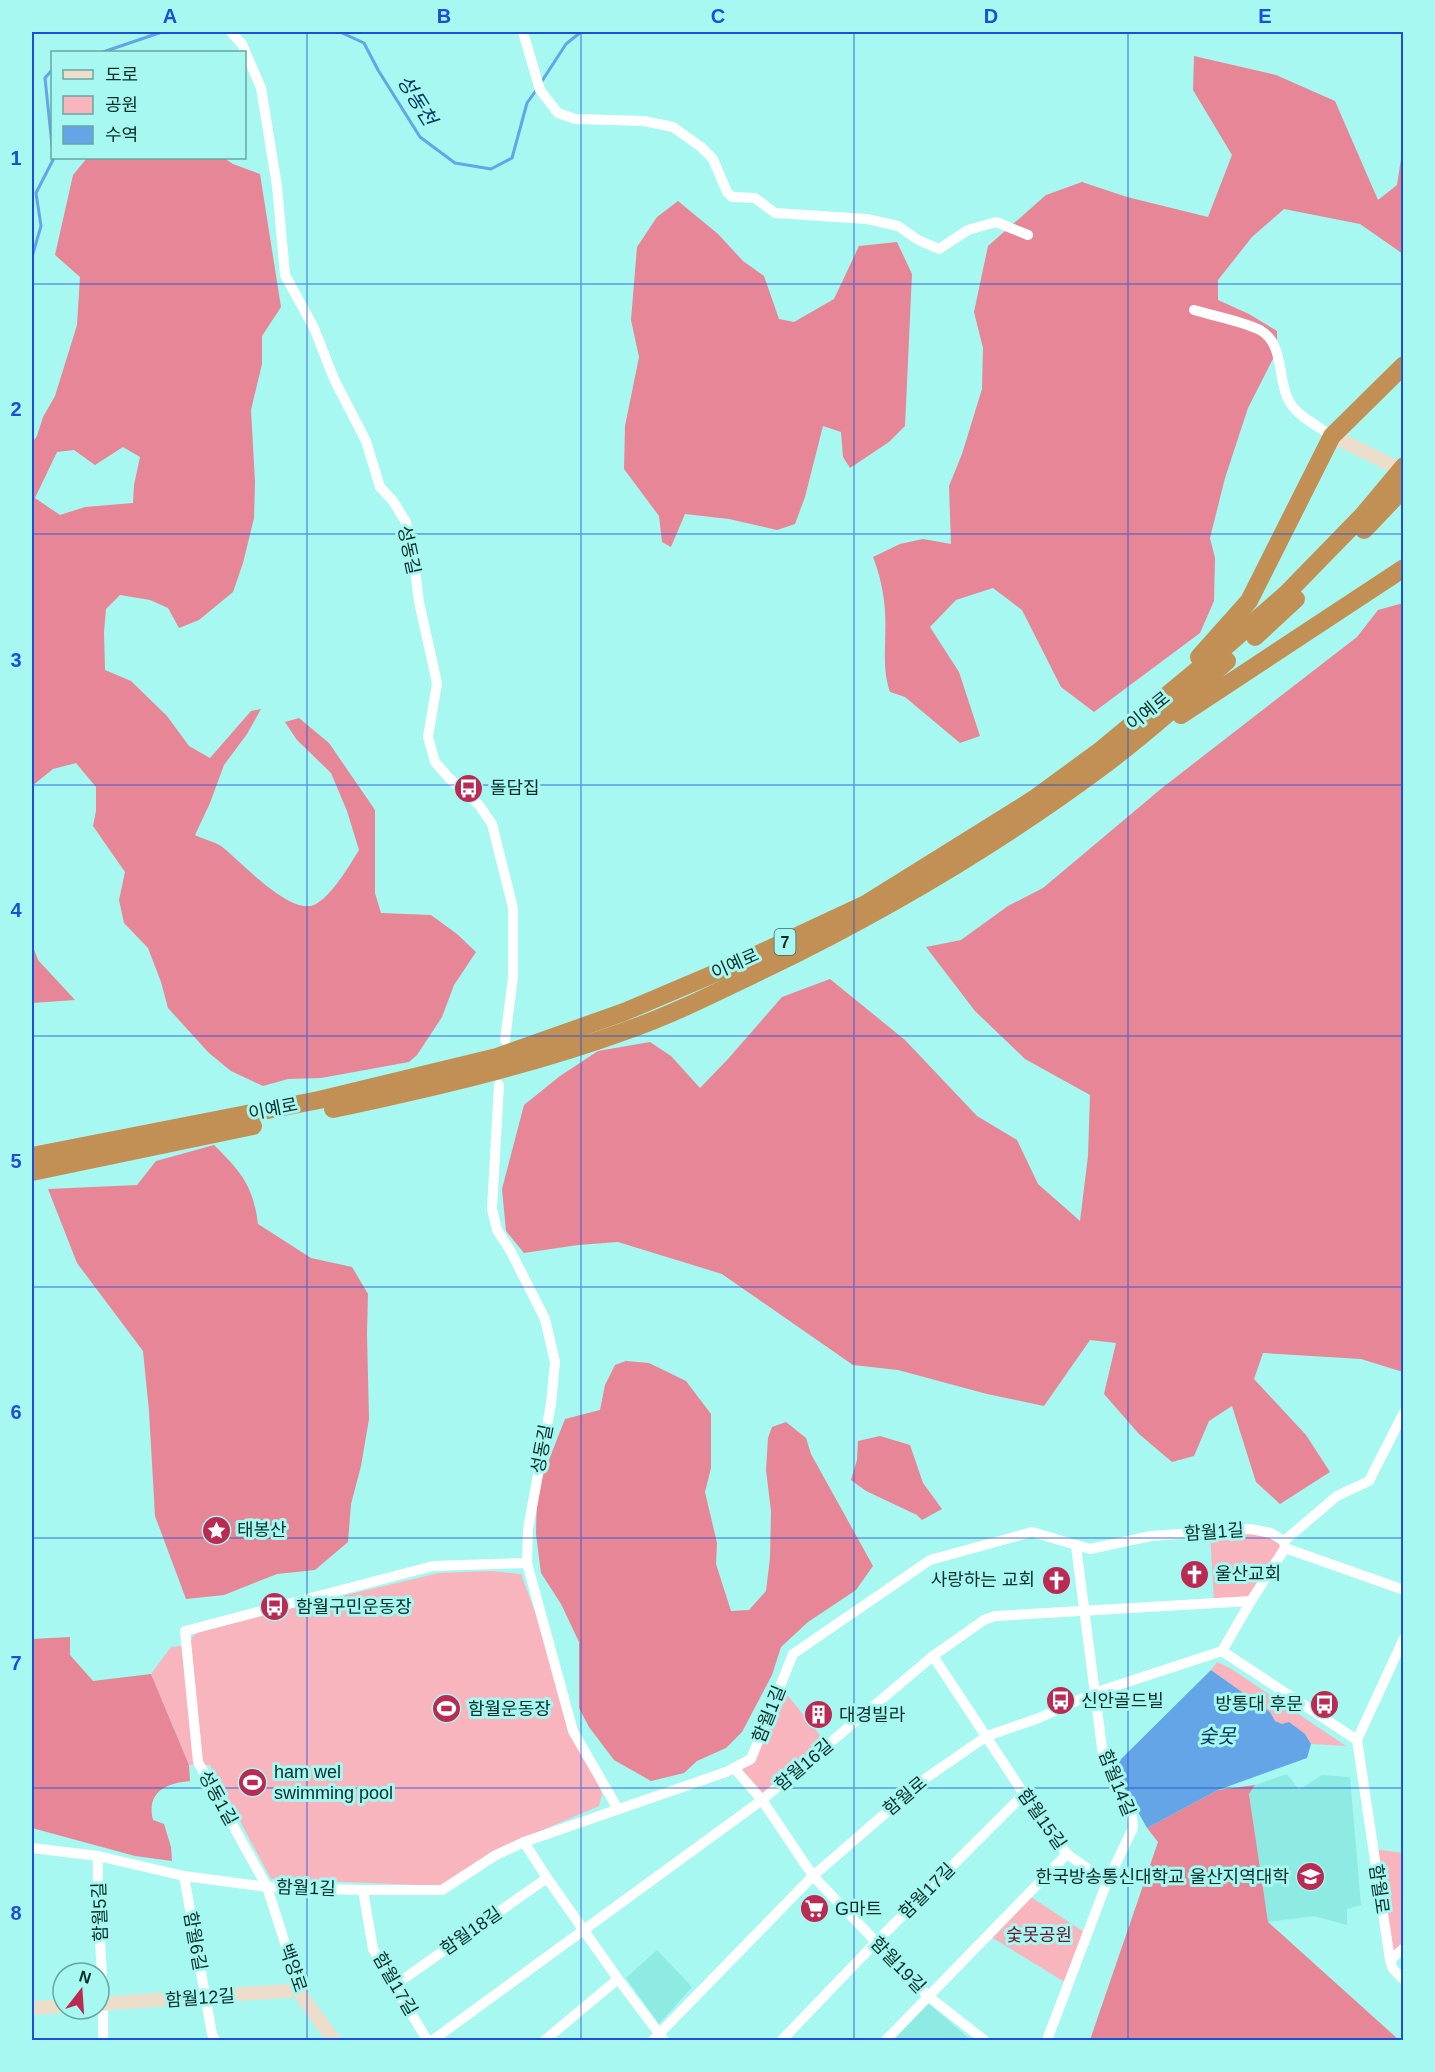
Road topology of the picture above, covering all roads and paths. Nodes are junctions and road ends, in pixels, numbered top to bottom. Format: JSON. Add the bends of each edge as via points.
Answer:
{"nodes":[{"id":1,"x":231,"y":32,"type":"edge"},
{"id":2,"x":524,"y":32,"type":"edge"},
{"id":3,"x":245,"y":51,"type":"edge"},
{"id":4,"x":246,"y":53,"type":"edge"},
{"id":5,"x":1028,"y":235,"type":"dead end"},
{"id":6,"x":1194,"y":310,"type":"dead end"},
{"id":7,"x":1404,"y":365,"type":"edge"},
{"id":8,"x":1332,"y":436,"type":"junction"},
{"id":9,"x":1404,"y":466,"type":"edge"},
{"id":10,"x":1404,"y":471,"type":"edge"},
{"id":11,"x":1404,"y":488,"type":"edge"},
{"id":12,"x":1404,"y":568,"type":"edge"},
{"id":13,"x":1104,"y":756,"type":"junction"},
{"id":14,"x":505,"y":1040,"type":"dead end"},
{"id":15,"x":500,"y":1085,"type":"dead end"},
{"id":16,"x":32,"y":1156,"type":"edge"},
{"id":17,"x":32,"y":1172,"type":"edge"},
{"id":18,"x":1404,"y":1412,"type":"edge"},
{"id":19,"x":1285,"y":1544,"type":"junction"},
{"id":20,"x":1076,"y":1546,"type":"junction"},
{"id":21,"x":527,"y":1563,"type":"junction"},
{"id":22,"x":1404,"y":1590,"type":"edge"},
{"id":23,"x":1251,"y":1601,"type":"junction"},
{"id":24,"x":1083,"y":1610,"type":"junction"},
{"id":25,"x":1404,"y":1638,"type":"edge"},
{"id":26,"x":1222,"y":1651,"type":"junction"},
{"id":27,"x":933,"y":1656,"type":"junction"},
{"id":28,"x":1094,"y":1693,"type":"junction"},
{"id":29,"x":987,"y":1736,"type":"junction"},
{"id":30,"x":1357,"y":1740,"type":"junction"},
{"id":31,"x":734,"y":1768,"type":"junction"},
{"id":32,"x":1024,"y":1794,"type":"junction"},
{"id":33,"x":762,"y":1800,"type":"junction"},
{"id":34,"x":618,"y":1809,"type":"junction"},
{"id":35,"x":524,"y":1842,"type":"junction"},
{"id":36,"x":32,"y":1848,"type":"edge"},
{"id":37,"x":1068,"y":1854,"type":"junction"},
{"id":38,"x":98,"y":1856,"type":"junction"},
{"id":39,"x":184,"y":1876,"type":"junction"},
{"id":40,"x":813,"y":1876,"type":"junction"},
{"id":41,"x":547,"y":1878,"type":"junction"},
{"id":42,"x":1107,"y":1882,"type":"junction"},
{"id":43,"x":267,"y":1887,"type":"junction"},
{"id":44,"x":363,"y":1890,"type":"junction"},
{"id":45,"x":584,"y":1930,"type":"junction"},
{"id":46,"x":876,"y":1942,"type":"junction"},
{"id":47,"x":1404,"y":1948,"type":"edge"},
{"id":48,"x":1390,"y":1960,"type":"junction"},
{"id":49,"x":100,"y":1961,"type":"edge"},
{"id":50,"x":618,"y":1979,"type":"junction"},
{"id":51,"x":1404,"y":1980,"type":"edge"},
{"id":52,"x":394,"y":1985,"type":"junction"},
{"id":53,"x":300,"y":1990,"type":"junction"},
{"id":54,"x":928,"y":1996,"type":"junction"},
{"id":55,"x":205,"y":1997,"type":"junction"},
{"id":56,"x":111,"y":2003,"type":"edge"},
{"id":57,"x":51,"y":2007,"type":"edge"},
{"id":58,"x":32,"y":2008,"type":"edge"},
{"id":59,"x":102,"y":2021,"type":"edge"},
{"id":60,"x":658,"y":2038,"type":"edge"},
{"id":61,"x":103,"y":2040,"type":"edge"},
{"id":62,"x":215,"y":2040,"type":"edge"},
{"id":63,"x":334,"y":2040,"type":"edge"},
{"id":64,"x":427,"y":2040,"type":"edge"},
{"id":65,"x":433,"y":2040,"type":"edge"},
{"id":66,"x":545,"y":2040,"type":"edge"},
{"id":67,"x":782,"y":2040,"type":"edge"},
{"id":68,"x":886,"y":2040,"type":"edge"},
{"id":69,"x":984,"y":2040,"type":"edge"},
{"id":70,"x":1047,"y":2040,"type":"edge"}],
"edges":[{"from":1,"to":3,"type":"street","name":"성동길"},
{"from":2,"to":5,"type":"street","via":[[539,85],[558,114],[575,119],[644,121],[673,127],[712,159],[732,197],[755,198],[775,213],[867,219],[898,226],[939,249],[968,230],[996,222]]},
{"from":4,"to":14,"type":"street","name":"성동길","via":[[261,88],[277,186],[285,275],[366,441],[380,487],[406,522],[437,683],[428,737],[435,762],[479,805],[492,824],[513,908],[513,977]]},
{"from":6,"to":8,"type":"street","via":[[1262,331],[1280,363],[1289,402]]},
{"from":7,"to":8,"type":"highway"},
{"from":8,"to":10,"type":"street"},
{"from":8,"to":13,"type":"highway","via":[[1249,601]]},
{"from":9,"to":13,"type":"highway","name":"이예로","number":"7","via":[[1363,515],[1287,593]]},
{"from":11,"to":13,"type":"highway","name":"이예로","number":"7","via":[[1278,617],[1142,735]]},
{"from":12,"to":13,"type":"highway"},
{"from":13,"to":16,"type":"highway","name":"이예로","number":"7","via":[[866,904],[624,1012],[497,1057],[319,1100]]},
{"from":13,"to":17,"type":"highway","name":"이예로","number":"7","via":[[1039,812],[907,894],[816,945],[629,1030],[526,1064],[401,1095]]},
{"from":15,"to":21,"type":"street","name":"성동길","via":[[492,1209],[497,1230],[545,1319],[555,1362],[528,1529]]},
{"from":18,"to":19,"type":"street","via":[[1369,1481],[1337,1497]]},
{"from":19,"to":20,"type":"street","name":"함월1길","via":[[1271,1533],[1251,1529],[1151,1536],[1090,1549]]},
{"from":19,"to":22,"type":"street","name":"함월1길"},
{"from":19,"to":23,"type":"street"},
{"from":20,"to":24,"type":"street","name":"함월14길"},
{"from":20,"to":31,"type":"street","name":"함월1길","via":[[1032,1533],[930,1560],[793,1654],[751,1759]]},
{"from":21,"to":34,"type":"street","name":"성동길","via":[[573,1731]]},
{"from":21,"to":43,"type":"street","name":"성동1길","via":[[433,1566],[185,1631],[198,1762]]},
{"from":23,"to":24,"type":"street","name":"함월16길"},
{"from":23,"to":26,"type":"street"},
{"from":24,"to":27,"type":"street","name":"함월16길","via":[[995,1616]]},
{"from":24,"to":28,"type":"street","name":"함월14길"},
{"from":25,"to":30,"type":"street"},
{"from":26,"to":28,"type":"street","name":"함월로"},
{"from":26,"to":30,"type":"street"},
{"from":27,"to":29,"type":"street","name":"함월15길"},
{"from":27,"to":33,"type":"street","name":"함월16길"},
{"from":28,"to":29,"type":"street","name":"함월로"},
{"from":28,"to":42,"type":"street","name":"함월14길","via":[[1103,1756],[1132,1817],[1133,1828]]},
{"from":29,"to":32,"type":"street","name":"함월15길"},
{"from":29,"to":40,"type":"street","name":"함월로","via":[[926,1778]]},
{"from":30,"to":48,"type":"street","name":"함월로"},
{"from":31,"to":33,"type":"street","name":"함월19길"},
{"from":31,"to":34,"type":"street","name":"함월1길"},
{"from":32,"to":37,"type":"street","name":"함월15길"},
{"from":32,"to":46,"type":"street","name":"함월17길"},
{"from":33,"to":40,"type":"street","name":"함월19길"},
{"from":33,"to":45,"type":"street","name":"함월16길"},
{"from":34,"to":35,"type":"street","name":"함월1길"},
{"from":35,"to":41,"type":"street"},
{"from":35,"to":44,"type":"street","name":"함월1길","via":[[442,1890]]},
{"from":36,"to":38,"type":"street","name":"함월1길"},
{"from":37,"to":42,"type":"street"},
{"from":37,"to":54,"type":"street","name":"함월15길"},
{"from":38,"to":39,"type":"street","name":"함월1길"},
{"from":38,"to":49,"type":"street","name":"함월5길"},
{"from":39,"to":43,"type":"street","name":"함월1길"},
{"from":39,"to":55,"type":"street","name":"함월6길"},
{"from":40,"to":46,"type":"street","name":"함월19길"},
{"from":40,"to":60,"type":"street","name":"함월로"},
{"from":41,"to":45,"type":"street"},
{"from":41,"to":52,"type":"street","name":"함월18길"},
{"from":42,"to":70,"type":"street","name":"함월14길"},
{"from":43,"to":44,"type":"street","name":"함월1길"},
{"from":43,"to":53,"type":"street","name":"백양로"},
{"from":44,"to":52,"type":"street","name":"함월17길","via":[[373,1949]]},
{"from":45,"to":50,"type":"street"},
{"from":45,"to":65,"type":"street","name":"함월16길"},
{"from":46,"to":54,"type":"street","name":"함월19길"},
{"from":46,"to":67,"type":"street","name":"함월17길"},
{"from":47,"to":48,"type":"street"},
{"from":48,"to":51,"type":"street","name":"함월로"},
{"from":50,"to":60,"type":"street"},
{"from":50,"to":66,"type":"street"},
{"from":52,"to":64,"type":"street","name":"함월17길"},
{"from":53,"to":55,"type":"street","name":"함월12길"},
{"from":53,"to":63,"type":"street","name":"백양로"},
{"from":54,"to":68,"type":"street","name":"함월15길"},
{"from":54,"to":69,"type":"street","name":"함월19길"},
{"from":55,"to":56,"type":"street","name":"함월12길"},
{"from":55,"to":62,"type":"street","name":"함월6길"},
{"from":57,"to":58,"type":"street"},
{"from":59,"to":61,"type":"street","name":"함월5길"}]}
